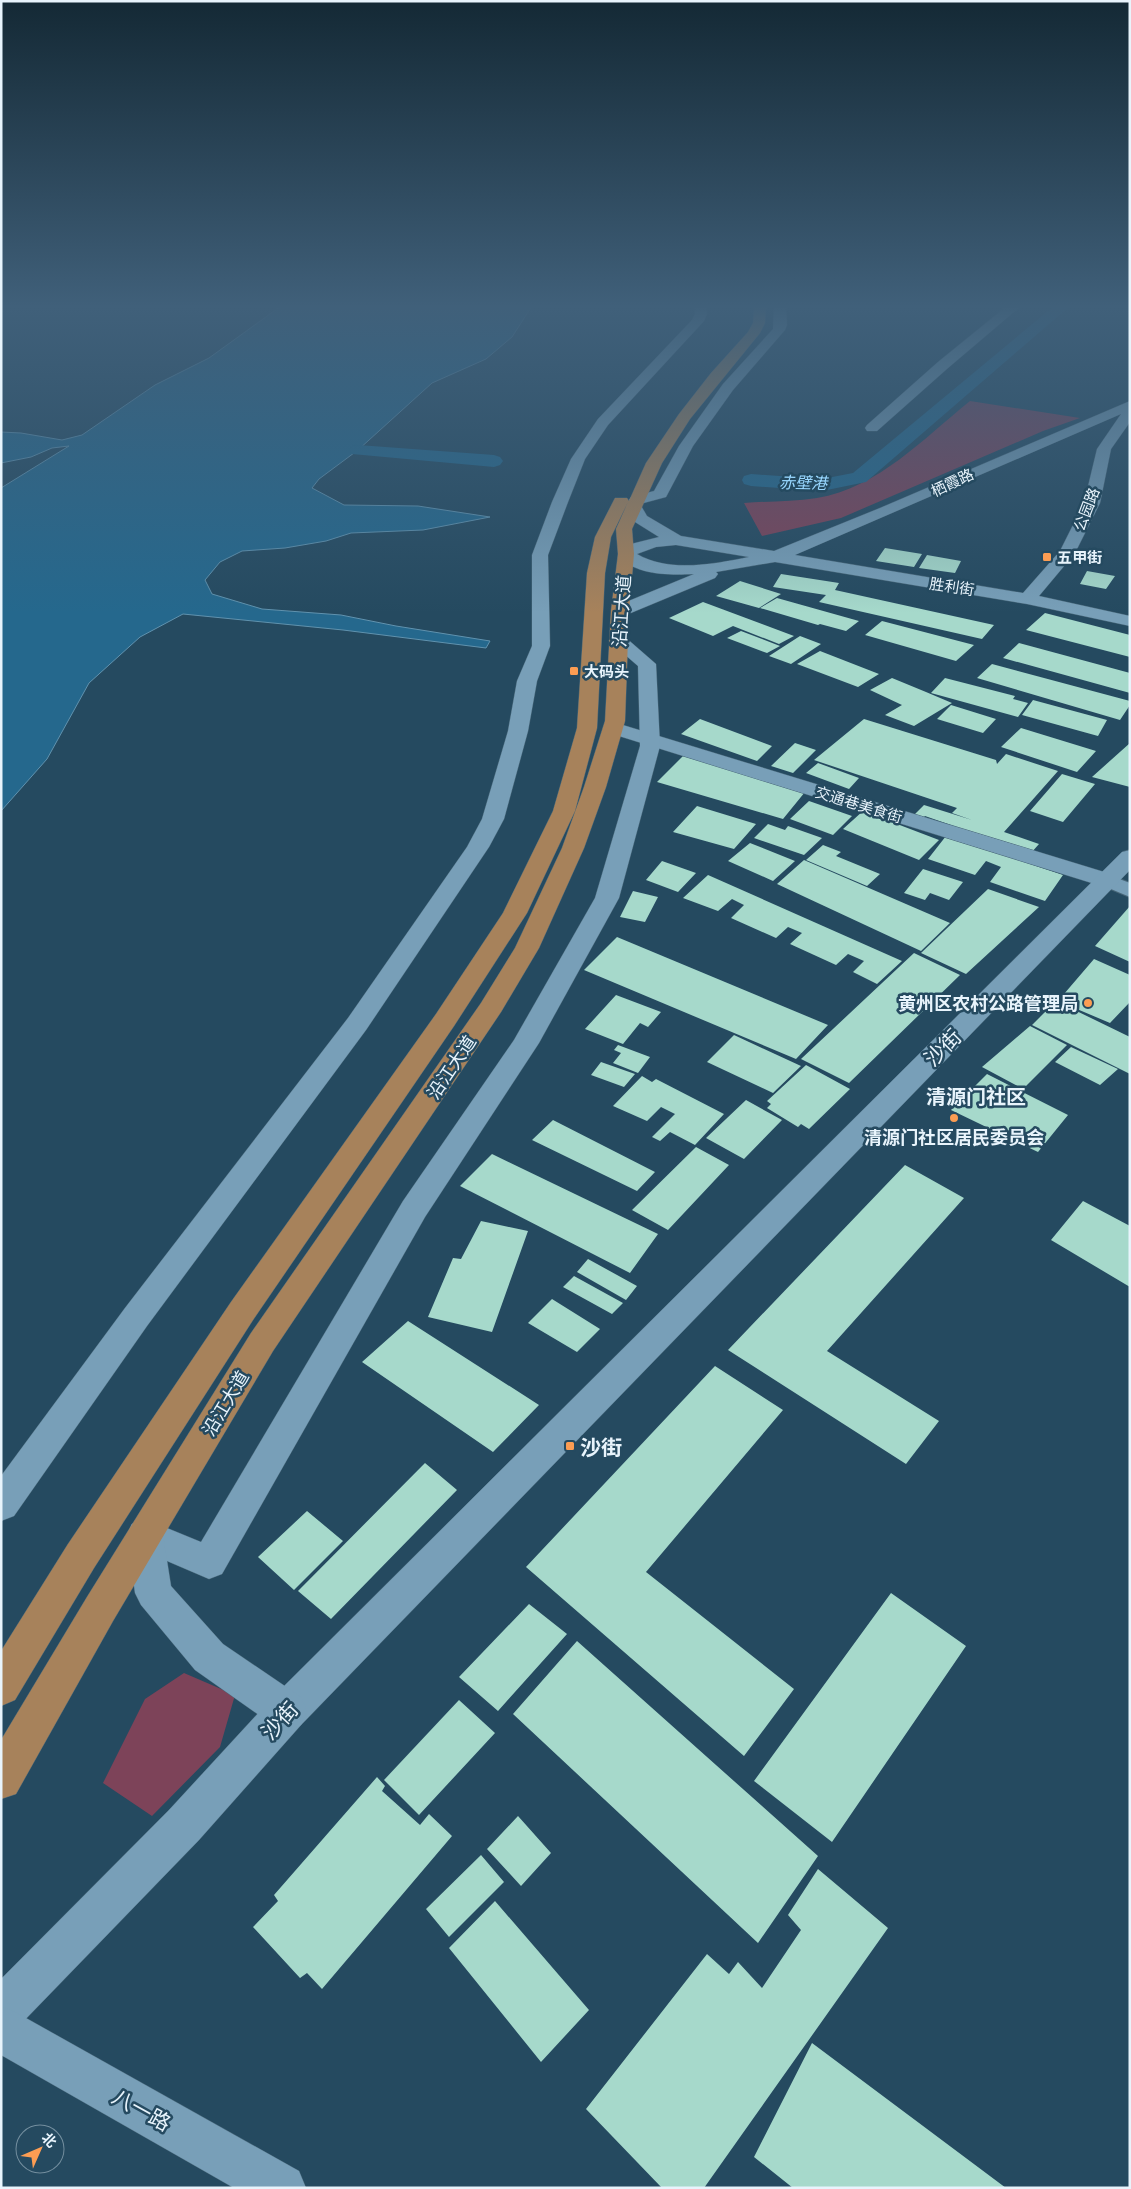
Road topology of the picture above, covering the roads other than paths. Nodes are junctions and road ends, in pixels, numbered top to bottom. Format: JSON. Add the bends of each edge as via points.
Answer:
{"nodes":[{"id":1,"x":616,"y":408,"type":"edge"},
{"id":2,"x":675,"y":408,"type":"edge"},
{"id":3,"x":691,"y":408,"type":"edge"},
{"id":4,"x":713,"y":408,"type":"edge"},
{"id":5,"x":894,"y":408,"type":"edge"},
{"id":6,"x":1122,"y":408,"type":"edge"},
{"id":7,"x":1130,"y":411,"type":"edge"},
{"id":8,"x":872,"y":428,"type":"dead end"},
{"id":9,"x":635,"y":503,"type":"junction"},
{"id":10,"x":603,"y":537,"type":"junction"},
{"id":11,"x":676,"y":540,"type":"junction"},
{"id":12,"x":626,"y":554,"type":"junction"},
{"id":13,"x":773,"y":557,"type":"junction"},
{"id":14,"x":729,"y":565,"type":"junction"},
{"id":15,"x":1028,"y":599,"type":"junction"},
{"id":16,"x":620,"y":610,"type":"junction"},
{"id":17,"x":1130,"y":621,"type":"edge"},
{"id":18,"x":618,"y":641,"type":"junction"},
{"id":19,"x":613,"y":728,"type":"junction"},
{"id":20,"x":649,"y":739,"type":"junction"},
{"id":21,"x":1130,"y":856,"type":"edge"},
{"id":22,"x":1118,"y":885,"type":"edge"},
{"id":23,"x":1,"y":1505,"type":"edge"},
{"id":24,"x":145,"y":1535,"type":"junction"},
{"id":25,"x":1,"y":1687,"type":"edge"},
{"id":26,"x":287,"y":1710,"type":"junction"},
{"id":27,"x":1,"y":1779,"type":"edge"},
{"id":28,"x":1,"y":2012,"type":"edge"},
{"id":29,"x":1,"y":2029,"type":"edge"},
{"id":30,"x":282,"y":2188,"type":"edge"}],
"edges":[{"from":1,"to":23,"type":"street","via":[[578,459],[540,555],[541,646],[527,681],[518,731],[493,819],[478,847],[357,1024],[136,1317]]},
{"from":2,"to":10,"type":"main road","name":"沿江大道","via":[[637,467]]},
{"from":3,"to":9,"type":"main road","name":"沿江大道","via":[[654,463]]},
{"from":4,"to":9,"type":"street","via":[[686,446],[660,494]]},
{"from":5,"to":8,"type":"street"},
{"from":6,"to":13,"type":"street","name":"栖霞路","via":[[1054,435],[900,506]]},
{"from":7,"to":15,"type":"street","name":"公园路","via":[[1104,449],[1092,503],[1068,553]]},
{"from":9,"to":11,"type":"street","via":[[641,519]]},
{"from":9,"to":12,"type":"main road","name":"沿江大道","via":[[624,529]]},
{"from":10,"to":12,"type":"street"},
{"from":10,"to":25,"type":"main road","name":"沿江大道","via":[[596,573],[587,728],[564,811],[515,913],[445,1020],[242,1311],[81,1556]]},
{"from":11,"to":12,"type":"street","via":[[654,542]]},
{"from":11,"to":13,"type":"street","name":"胜利街"},
{"from":12,"to":14,"type":"street","via":[[654,568]]},
{"from":12,"to":16,"type":"main road","name":"沿江大道"},
{"from":13,"to":14,"type":"street"},
{"from":13,"to":15,"type":"street","name":"胜利街"},
{"from":14,"to":16,"type":"street"},
{"from":15,"to":17,"type":"street","name":"胜利街"},
{"from":16,"to":18,"type":"main road","name":"沿江大道"},
{"from":18,"to":19,"type":"main road","name":"沿江大道"},
{"from":18,"to":20,"type":"street","via":[[647,664]]},
{"from":19,"to":20,"type":"street","name":"交通巷美食街"},
{"from":19,"to":24,"type":"main road","name":"沿江大道","via":[[573,848],[527,948],[492,1006],[262,1342]]},
{"from":20,"to":22,"type":"street","name":"交通巷美食街"},
{"from":20,"to":24,"type":"street","via":[[650,746],[607,898],[526,1043],[414,1209],[209,1562]]},
{"from":21,"to":22,"type":"street","name":"沙街"},
{"from":22,"to":26,"type":"street","name":"沙街"},
{"from":24,"to":26,"type":"street","via":[[154,1593],[209,1657]]},
{"from":24,"to":27,"type":"main road","name":"沿江大道"},
{"from":26,"to":28,"type":"street","name":"沙街","via":[[184,1824]]},
{"from":29,"to":30,"type":"street","name":"八一路"}]}
